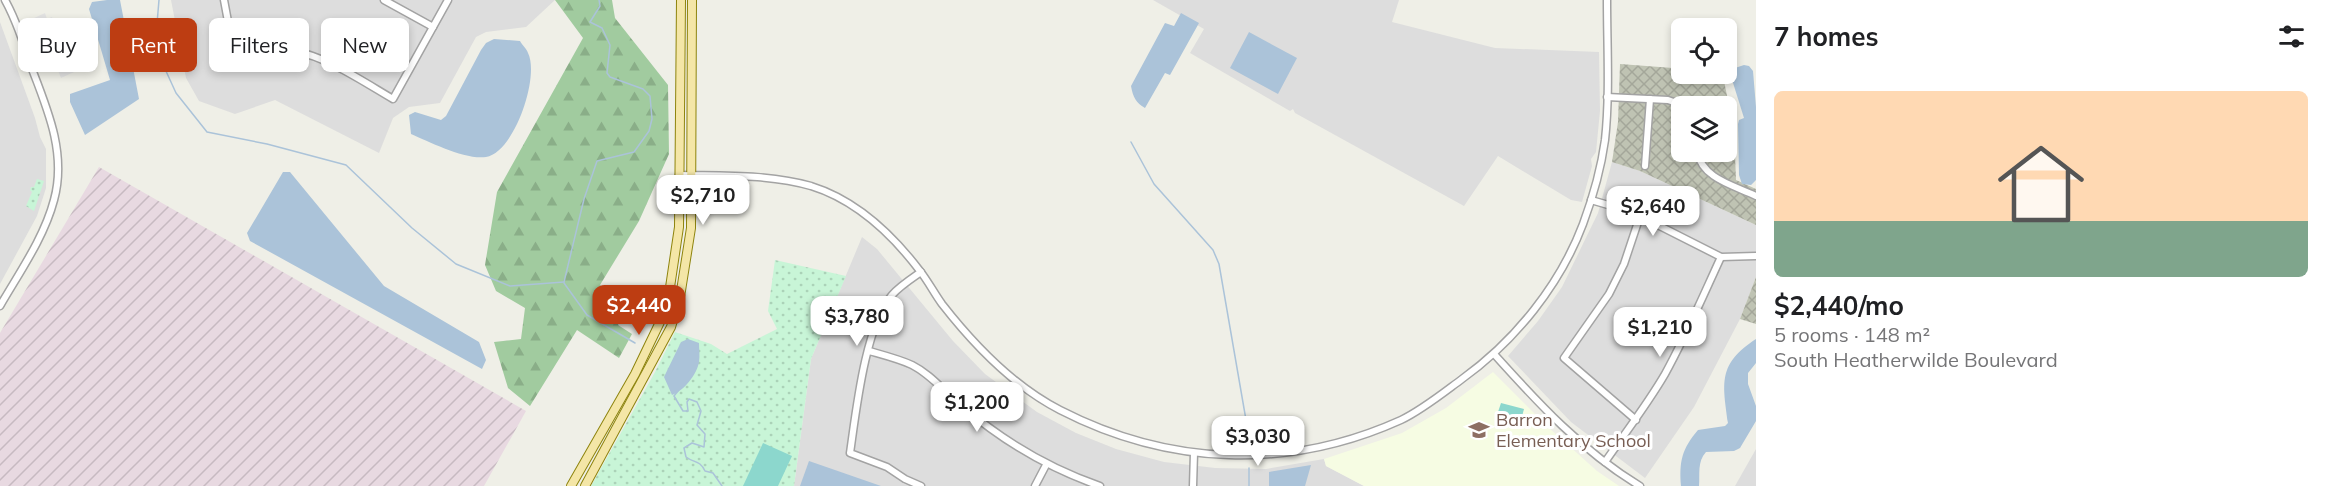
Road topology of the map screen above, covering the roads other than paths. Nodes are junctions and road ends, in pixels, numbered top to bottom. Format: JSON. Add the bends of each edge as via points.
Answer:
{"nodes":[{"id":1,"x":5,"y":0,"type":"edge"},
{"id":2,"x":224,"y":0,"type":"edge"},
{"id":3,"x":384,"y":0,"type":"edge"},
{"id":4,"x":448,"y":0,"type":"edge"},
{"id":5,"x":681,"y":0,"type":"edge"},
{"id":6,"x":692,"y":0,"type":"edge"},
{"id":7,"x":1607,"y":0,"type":"edge"},
{"id":8,"x":433,"y":27,"type":"junction"},
{"id":9,"x":1607,"y":97,"type":"junction"},
{"id":10,"x":1650,"y":99,"type":"junction"},
{"id":11,"x":1671,"y":101,"type":"edge"},
{"id":12,"x":1700,"y":162,"type":"edge"},
{"id":13,"x":1645,"y":166,"type":"dead end"},
{"id":14,"x":679,"y":175,"type":"junction"},
{"id":15,"x":691,"y":176,"type":"junction"},
{"id":16,"x":1756,"y":196,"type":"edge"},
{"id":17,"x":1591,"y":200,"type":"junction"},
{"id":18,"x":1640,"y":216,"type":"junction"},
{"id":19,"x":1756,"y":256,"type":"edge"},
{"id":20,"x":1721,"y":257,"type":"junction"},
{"id":21,"x":921,"y":272,"type":"junction"},
{"id":22,"x":0,"y":306,"type":"edge"},
{"id":23,"x":869,"y":351,"type":"junction"},
{"id":24,"x":1494,"y":354,"type":"junction"},
{"id":25,"x":1636,"y":420,"type":"junction"},
{"id":26,"x":606,"y":422,"type":"junction"},
{"id":27,"x":617,"y":429,"type":"junction"},
{"id":28,"x":1194,"y":453,"type":"junction"},
{"id":29,"x":1605,"y":462,"type":"junction"},
{"id":30,"x":1046,"y":465,"type":"junction"},
{"id":31,"x":571,"y":486,"type":"edge"},
{"id":32,"x":585,"y":486,"type":"edge"},
{"id":33,"x":921,"y":486,"type":"edge"},
{"id":34,"x":1035,"y":486,"type":"edge"},
{"id":35,"x":1100,"y":486,"type":"edge"},
{"id":36,"x":1193,"y":486,"type":"edge"},
{"id":37,"x":1640,"y":486,"type":"edge"}],
"edges":[{"from":1,"to":22,"type":"street","via":[[50,116],[58,161],[56,191],[47,219]]},
{"from":2,"to":8,"type":"street","via":[[235,59],[298,52],[322,60],[393,99]]},
{"from":3,"to":8,"type":"street"},
{"from":4,"to":8,"type":"street"},
{"from":5,"to":14,"type":"main road"},
{"from":6,"to":15,"type":"main road"},
{"from":7,"to":9,"type":"street"},
{"from":9,"to":10,"type":"street"},
{"from":9,"to":17,"type":"street","via":[[1605,139]]},
{"from":10,"to":11,"type":"street"},
{"from":10,"to":13,"type":"street"},
{"from":12,"to":16,"type":"street","via":[[1712,176]]},
{"from":14,"to":15,"type":"street"},
{"from":14,"to":26,"type":"main road","via":[[679,227],[669,294],[635,374]]},
{"from":15,"to":21,"type":"street","via":[[773,178],[815,188],[868,216]]},
{"from":15,"to":27,"type":"main road","via":[[691,228],[680,297],[671,327]]},
{"from":17,"to":18,"type":"street"},
{"from":17,"to":24,"type":"street","via":[[1559,272],[1530,316]]},
{"from":18,"to":20,"type":"street"},
{"from":18,"to":25,"type":"street","via":[[1610,294],[1564,358]]},
{"from":19,"to":20,"type":"street"},
{"from":20,"to":25,"type":"street","via":[[1689,330]]},
{"from":21,"to":23,"type":"street","via":[[891,296]]},
{"from":21,"to":28,"type":"street","via":[[978,347],[1021,385],[1056,408],[1118,436]]},
{"from":23,"to":30,"type":"street","via":[[912,365],[993,430]]},
{"from":23,"to":33,"type":"street","via":[[850,453]]},
{"from":24,"to":28,"type":"street","via":[[1404,419],[1356,437],[1273,454]]},
{"from":24,"to":29,"type":"street","via":[[1563,428]]},
{"from":25,"to":29,"type":"street"},
{"from":26,"to":27,"type":"main road"},
{"from":26,"to":31,"type":"main road"},
{"from":27,"to":32,"type":"main road"},
{"from":28,"to":36,"type":"street"},
{"from":29,"to":37,"type":"street"},
{"from":30,"to":34,"type":"street"},
{"from":30,"to":35,"type":"street"}]}
